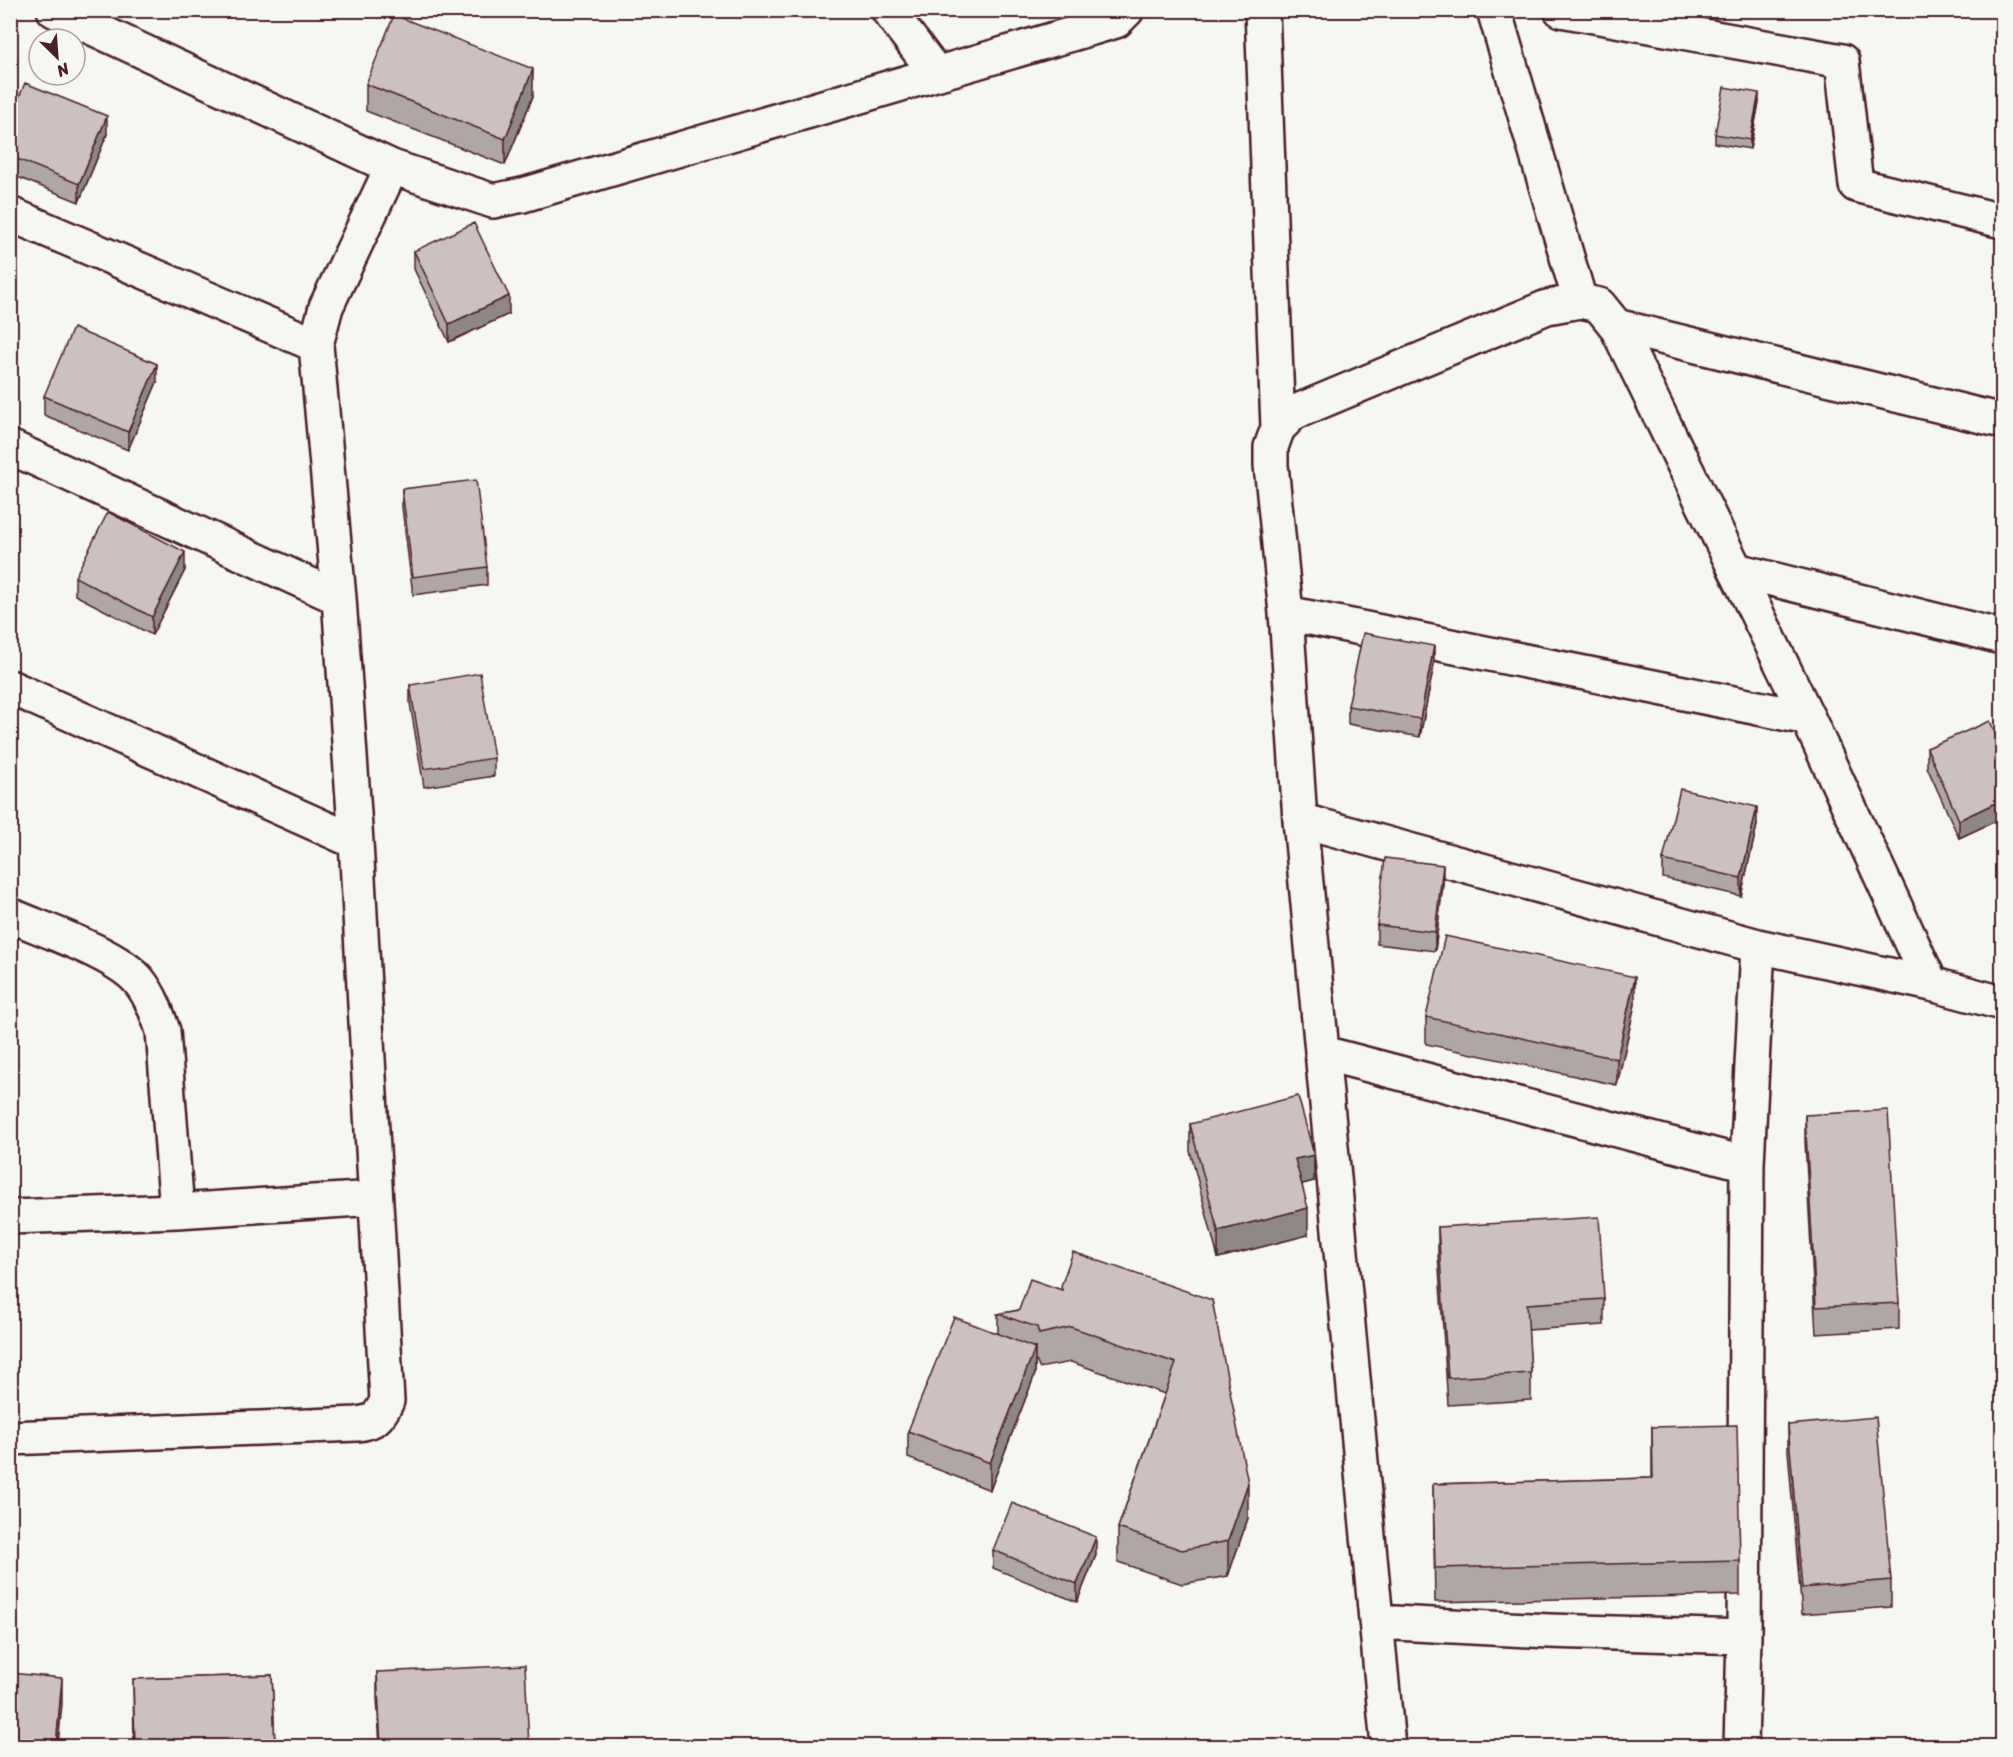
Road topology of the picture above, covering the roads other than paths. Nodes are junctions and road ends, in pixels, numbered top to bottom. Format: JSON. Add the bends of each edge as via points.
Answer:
{"nodes":[{"id":1,"x":54,"y":10,"type":"edge"},
{"id":2,"x":888,"y":10,"type":"edge"},
{"id":3,"x":1151,"y":10,"type":"edge"},
{"id":4,"x":1263,"y":10,"type":"edge"},
{"id":5,"x":1494,"y":10,"type":"edge"},
{"id":6,"x":1561,"y":10,"type":"edge"},
{"id":7,"x":1122,"y":16,"type":"edge"},
{"id":8,"x":936,"y":73,"type":"junction"},
{"id":9,"x":392,"y":167,"type":"junction"},
{"id":10,"x":10,"y":214,"type":"edge"},
{"id":11,"x":2002,"y":221,"type":"edge"},
{"id":12,"x":1580,"y":301,"type":"junction"},
{"id":13,"x":1616,"y":326,"type":"junction"},
{"id":14,"x":316,"y":345,"type":"junction"},
{"id":15,"x":2002,"y":421,"type":"edge"},
{"id":16,"x":1278,"y":428,"type":"junction"},
{"id":17,"x":10,"y":447,"type":"edge"},
{"id":18,"x":1736,"y":570,"type":"junction"},
{"id":19,"x":339,"y":598,"type":"junction"},
{"id":20,"x":1286,"y":613,"type":"junction"},
{"id":21,"x":2002,"y":637,"type":"edge"},
{"id":22,"x":10,"y":687,"type":"edge"},
{"id":23,"x":1808,"y":718,"type":"junction"},
{"id":24,"x":1300,"y":820,"type":"junction"},
{"id":25,"x":356,"y":842,"type":"junction"},
{"id":26,"x":10,"y":915,"type":"edge"},
{"id":27,"x":1758,"y":946,"type":"junction"},
{"id":28,"x":1931,"y":984,"type":"junction"},
{"id":29,"x":2002,"y":1003,"type":"edge"},
{"id":30,"x":1323,"y":1053,"type":"junction"},
{"id":31,"x":1747,"y":1164,"type":"junction"},
{"id":32,"x":375,"y":1198,"type":"junction"},
{"id":33,"x":177,"y":1211,"type":"junction"},
{"id":34,"x":10,"y":1217,"type":"edge"},
{"id":35,"x":10,"y":1438,"type":"edge"},
{"id":36,"x":1376,"y":1622,"type":"junction"},
{"id":37,"x":1744,"y":1637,"type":"junction"},
{"id":38,"x":1388,"y":1746,"type":"edge"},
{"id":39,"x":1742,"y":1746,"type":"edge"}],
"edges":[{"from":1,"to":9,"type":"street"},
{"from":2,"to":8,"type":"street"},
{"from":3,"to":7,"type":"street"},
{"from":4,"to":16,"type":"street"},
{"from":5,"to":12,"type":"street"},
{"from":6,"to":11,"type":"street","via":[[1842,61],[1856,185]]},
{"from":7,"to":8,"type":"street"},
{"from":8,"to":9,"type":"street","via":[[493,201]]},
{"from":9,"to":14,"type":"street","via":[[326,307]]},
{"from":10,"to":14,"type":"street"},
{"from":12,"to":13,"type":"street","via":[[1599,306]]},
{"from":12,"to":16,"type":"street","via":[[1547,308],[1304,408]]},
{"from":13,"to":15,"type":"street"},
{"from":13,"to":18,"type":"street"},
{"from":14,"to":19,"type":"street"},
{"from":16,"to":20,"type":"street","via":[[1270,447],[1270,465]]},
{"from":17,"to":19,"type":"street"},
{"from":18,"to":21,"type":"street"},
{"from":18,"to":23,"type":"street"},
{"from":19,"to":25,"type":"street"},
{"from":20,"to":23,"type":"street"},
{"from":20,"to":24,"type":"street"},
{"from":22,"to":25,"type":"street"},
{"from":23,"to":28,"type":"street"},
{"from":24,"to":27,"type":"street"},
{"from":24,"to":30,"type":"street"},
{"from":25,"to":32,"type":"street"},
{"from":26,"to":33,"type":"street","via":[[111,959],[138,980],[154,1004],[163,1032]]},
{"from":27,"to":28,"type":"street"},
{"from":27,"to":31,"type":"street"},
{"from":28,"to":29,"type":"street"},
{"from":30,"to":31,"type":"street"},
{"from":30,"to":36,"type":"street"},
{"from":31,"to":37,"type":"street"},
{"from":32,"to":33,"type":"street"},
{"from":32,"to":35,"type":"street","via":[[387,1401],[371,1422]]},
{"from":33,"to":34,"type":"street"},
{"from":36,"to":37,"type":"street"},
{"from":36,"to":38,"type":"street"},
{"from":37,"to":39,"type":"street"}]}
